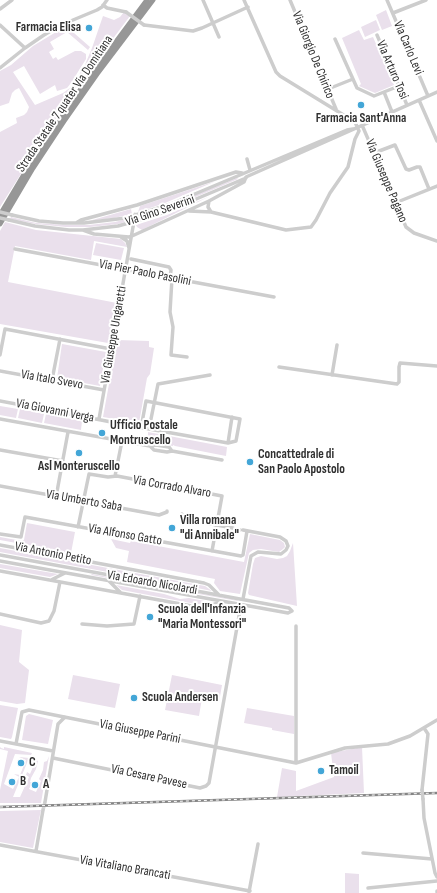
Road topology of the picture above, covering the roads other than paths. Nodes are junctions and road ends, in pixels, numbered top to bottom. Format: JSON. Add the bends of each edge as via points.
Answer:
{"nodes":[{"id":1,"x":12,"y":0,"type":"edge"},
{"id":2,"x":107,"y":0,"type":"edge"},
{"id":3,"x":147,"y":0,"type":"edge"},
{"id":4,"x":153,"y":0,"type":"edge"},
{"id":5,"x":203,"y":0,"type":"edge"},
{"id":6,"x":244,"y":0,"type":"edge"},
{"id":7,"x":290,"y":0,"type":"edge"},
{"id":8,"x":387,"y":0,"type":"edge"},
{"id":9,"x":426,"y":0,"type":"edge"},
{"id":10,"x":103,"y":5,"type":"junction"},
{"id":11,"x":248,"y":7,"type":"junction"},
{"id":12,"x":0,"y":9,"type":"edge"},
{"id":13,"x":393,"y":13,"type":"junction"},
{"id":14,"x":213,"y":23,"type":"junction"},
{"id":15,"x":0,"y":25,"type":"edge"},
{"id":16,"x":377,"y":35,"type":"dead end"},
{"id":17,"x":219,"y":37,"type":"dead end"},
{"id":18,"x":336,"y":39,"type":"dead end"},
{"id":19,"x":25,"y":48,"type":"junction"},
{"id":20,"x":0,"y":68,"type":"edge"},
{"id":21,"x":353,"y":79,"type":"junction"},
{"id":22,"x":399,"y":86,"type":"junction"},
{"id":23,"x":328,"y":89,"type":"junction"},
{"id":24,"x":384,"y":92,"type":"junction"},
{"id":25,"x":437,"y":92,"type":"edge"},
{"id":26,"x":428,"y":96,"type":"junction"},
{"id":27,"x":419,"y":100,"type":"junction"},
{"id":28,"x":407,"y":106,"type":"junction"},
{"id":29,"x":336,"y":110,"type":"junction"},
{"id":30,"x":392,"y":112,"type":"junction"},
{"id":31,"x":360,"y":126,"type":"junction"},
{"id":32,"x":351,"y":131,"type":"junction"},
{"id":33,"x":355,"y":140,"type":"junction"},
{"id":34,"x":437,"y":141,"type":"edge"},
{"id":35,"x":374,"y":153,"type":"junction"},
{"id":36,"x":247,"y":159,"type":"dead end"},
{"id":37,"x":250,"y":170,"type":"junction"},
{"id":38,"x":244,"y":173,"type":"junction"},
{"id":39,"x":246,"y":177,"type":"junction"},
{"id":40,"x":437,"y":186,"type":"edge"},
{"id":41,"x":429,"y":189,"type":"junction"},
{"id":42,"x":209,"y":200,"type":"junction"},
{"id":43,"x":395,"y":203,"type":"junction"},
{"id":44,"x":136,"y":205,"type":"junction"},
{"id":45,"x":136,"y":211,"type":"tunnel mouth"},
{"id":46,"x":189,"y":211,"type":"junction"},
{"id":47,"x":211,"y":212,"type":"junction"},
{"id":48,"x":0,"y":213,"type":"edge"},
{"id":49,"x":0,"y":218,"type":"edge"},
{"id":50,"x":0,"y":224,"type":"edge"},
{"id":51,"x":75,"y":224,"type":"junction"},
{"id":52,"x":133,"y":227,"type":"tunnel mouth"},
{"id":53,"x":83,"y":230,"type":"junction"},
{"id":54,"x":116,"y":236,"type":"junction"},
{"id":55,"x":132,"y":236,"type":"junction"},
{"id":56,"x":437,"y":240,"type":"edge"},
{"id":57,"x":15,"y":249,"type":"dead end"},
{"id":58,"x":130,"y":250,"type":"junction"},
{"id":59,"x":131,"y":259,"type":"dead end"},
{"id":60,"x":126,"y":270,"type":"junction"},
{"id":61,"x":171,"y":278,"type":"junction"},
{"id":62,"x":274,"y":297,"type":"dead end"},
{"id":63,"x":60,"y":339,"type":"junction"},
{"id":64,"x":337,"y":345,"type":"dead end"},
{"id":65,"x":111,"y":349,"type":"junction"},
{"id":66,"x":0,"y":355,"type":"edge"},
{"id":67,"x":187,"y":357,"type":"dead end"},
{"id":68,"x":437,"y":366,"type":"edge"},
{"id":69,"x":279,"y":367,"type":"dead end"},
{"id":70,"x":0,"y":371,"type":"edge"},
{"id":71,"x":210,"y":375,"type":"dead end"},
{"id":72,"x":332,"y":375,"type":"junction"},
{"id":73,"x":52,"y":380,"type":"junction"},
{"id":74,"x":104,"y":390,"type":"junction"},
{"id":75,"x":0,"y":401,"type":"edge"},
{"id":76,"x":154,"y":403,"type":"junction"},
{"id":77,"x":232,"y":417,"type":"junction"},
{"id":78,"x":0,"y":419,"type":"edge"},
{"id":79,"x":99,"y":419,"type":"junction"},
{"id":80,"x":141,"y":428,"type":"junction"},
{"id":81,"x":149,"y":428,"type":"junction"},
{"id":82,"x":68,"y":432,"type":"junction"},
{"id":83,"x":122,"y":441,"type":"junction"},
{"id":84,"x":228,"y":443,"type":"junction"},
{"id":85,"x":0,"y":450,"type":"edge"},
{"id":86,"x":222,"y":460,"type":"dead end"},
{"id":87,"x":63,"y":462,"type":"junction"},
{"id":88,"x":115,"y":476,"type":"junction"},
{"id":89,"x":0,"y":486,"type":"edge"},
{"id":90,"x":56,"y":496,"type":"junction"},
{"id":91,"x":83,"y":501,"type":"junction"},
{"id":92,"x":167,"y":511,"type":"dead end"},
{"id":93,"x":182,"y":514,"type":"dead end"},
{"id":94,"x":216,"y":525,"type":"junction"},
{"id":95,"x":78,"y":527,"type":"junction"},
{"id":96,"x":240,"y":530,"type":"junction"},
{"id":97,"x":0,"y":534,"type":"edge"},
{"id":98,"x":0,"y":544,"type":"edge"},
{"id":99,"x":212,"y":551,"type":"junction"},
{"id":100,"x":0,"y":555,"type":"edge"},
{"id":101,"x":0,"y":561,"type":"edge"},
{"id":102,"x":0,"y":570,"type":"edge"},
{"id":103,"x":87,"y":571,"type":"junction"},
{"id":104,"x":66,"y":573,"type":"junction"},
{"id":105,"x":86,"y":576,"type":"junction"},
{"id":106,"x":52,"y":580,"type":"junction"},
{"id":107,"x":108,"y":580,"type":"junction"},
{"id":108,"x":60,"y":582,"type":"junction"},
{"id":109,"x":120,"y":592,"type":"junction"},
{"id":110,"x":219,"y":595,"type":"junction"},
{"id":111,"x":140,"y":596,"type":"junction"},
{"id":112,"x":243,"y":599,"type":"junction"},
{"id":113,"x":222,"y":601,"type":"junction"},
{"id":114,"x":241,"y":605,"type":"junction"},
{"id":115,"x":0,"y":614,"type":"edge"},
{"id":116,"x":82,"y":624,"type":"dead end"},
{"id":117,"x":296,"y":626,"type":"dead end"},
{"id":118,"x":53,"y":714,"type":"junction"},
{"id":119,"x":65,"y":717,"type":"junction"},
{"id":120,"x":437,"y":720,"type":"edge"},
{"id":121,"x":58,"y":724,"type":"junction"},
{"id":122,"x":424,"y":728,"type":"junction"},
{"id":123,"x":0,"y":741,"type":"edge"},
{"id":124,"x":16,"y":744,"type":"junction"},
{"id":125,"x":215,"y":747,"type":"junction"},
{"id":126,"x":53,"y":751,"type":"junction"},
{"id":127,"x":53,"y":758,"type":"junction"},
{"id":128,"x":296,"y":763,"type":"junction"},
{"id":129,"x":45,"y":802,"type":"tunnel mouth"},
{"id":130,"x":43,"y":810,"type":"tunnel mouth"},
{"id":131,"x":258,"y":844,"type":"dead end"},
{"id":132,"x":0,"y":845,"type":"edge"},
{"id":133,"x":36,"y":852,"type":"junction"},
{"id":134,"x":363,"y":853,"type":"dead end"},
{"id":135,"x":432,"y":859,"type":"junction"},
{"id":136,"x":437,"y":877,"type":"edge"},
{"id":137,"x":437,"y":881,"type":"edge"},
{"id":138,"x":368,"y":888,"type":"dead end"},
{"id":139,"x":249,"y":892,"type":"edge"}],
"edges":[{"from":1,"to":12,"type":"street"},
{"from":2,"to":10,"type":"street"},
{"from":3,"to":48,"type":"highway","name":"Strada Statale 7 quater Via Domitiana","via":[[78,93]]},
{"from":4,"to":50,"type":"highway","name":"Strada Statale 7 quater Via Domitiana","via":[[64,121]]},
{"from":5,"to":14,"type":"street"},
{"from":6,"to":11,"type":"street"},
{"from":7,"to":23,"type":"street","name":"Via Giorgio De Chirico"},
{"from":8,"to":13,"type":"street","name":"Via Carlo Levi"},
{"from":9,"to":13,"type":"street"},
{"from":10,"to":14,"type":"street","bridge":true,"via":[[126,12],[144,26],[193,30]]},
{"from":10,"to":19,"type":"street","via":[[61,25]]},
{"from":11,"to":14,"type":"street"},
{"from":11,"to":29,"type":"street","via":[[276,72]]},
{"from":13,"to":26,"type":"street","name":"Via Carlo Levi"},
{"from":14,"to":17,"type":"street"},
{"from":15,"to":19,"type":"street"},
{"from":16,"to":22,"type":"street","name":"Via Arturo Tosi"},
{"from":18,"to":21,"type":"street"},
{"from":19,"to":20,"type":"street"},
{"from":21,"to":23,"type":"street"},
{"from":21,"to":24,"type":"street","via":[[357,88],[372,95]]},
{"from":22,"to":24,"type":"street"},
{"from":22,"to":28,"type":"street","name":"Via Arturo Tosi"},
{"from":23,"to":29,"type":"street","name":"Via Giorgio De Chirico"},
{"from":24,"to":30,"type":"street"},
{"from":25,"to":26,"type":"street","name":"Via Gino Severini"},
{"from":26,"to":27,"type":"street","name":"Via Gino Severini"},
{"from":27,"to":28,"type":"street","name":"Via Gino Severini"},
{"from":27,"to":34,"type":"street"},
{"from":28,"to":30,"type":"street","name":"Via Gino Severini"},
{"from":29,"to":31,"type":"street"},
{"from":30,"to":31,"type":"street","name":"Via Gino Severini"},
{"from":31,"to":32,"type":"street","name":"Via Gino Severini"},
{"from":31,"to":33,"type":"street"},
{"from":31,"to":35,"type":"street","name":"Via Giuseppe Pagano"},
{"from":32,"to":33,"type":"street"},
{"from":32,"to":37,"type":"street","name":"Via Gino Severini","via":[[347,130]]},
{"from":32,"to":39,"type":"street","name":"Via Gino Severini"},
{"from":33,"to":47,"type":"street","via":[[348,167],[311,227],[286,230]]},
{"from":35,"to":41,"type":"street","via":[[396,145],[405,168],[420,168]]},
{"from":35,"to":43,"type":"street","name":"Via Giuseppe Pagano"},
{"from":36,"to":37,"type":"street"},
{"from":37,"to":38,"type":"street","name":"Via Gino Severini"},
{"from":38,"to":44,"type":"street","name":"Via Gino Severini","via":[[236,172]]},
{"from":38,"to":51,"type":"street","name":"Via Gino Severini","via":[[157,209],[116,220]]},
{"from":39,"to":42,"type":"street","name":"Via Gino Severini","via":[[244,182]]},
{"from":39,"to":53,"type":"street","name":"Via Gino Severini","via":[[150,217],[118,226]]},
{"from":40,"to":41,"type":"street"},
{"from":41,"to":43,"type":"street"},
{"from":42,"to":46,"type":"street","name":"Via Gino Severini"},
{"from":42,"to":47,"type":"street","via":[[208,207]]},
{"from":43,"to":56,"type":"street","name":"Via Giuseppe Pagano","via":[[407,229]]},
{"from":44,"to":45,"type":"street"},
{"from":44,"to":51,"type":"street","name":"Via Gino Severini","via":[[80,220]]},
{"from":46,"to":47,"type":"street"},
{"from":46,"to":55,"type":"street","name":"Via Gino Severini"},
{"from":48,"to":51,"type":"street","name":"Via Gino Severini","bridge":true,"via":[[39,221]]},
{"from":49,"to":53,"type":"street","name":"Via Gino Severini","bridge":true,"via":[[35,226]]},
{"from":52,"to":55,"type":"street","name":"Via Giuseppe Ungaretti"},
{"from":53,"to":54,"type":"street"},
{"from":54,"to":55,"type":"street"},
{"from":54,"to":58,"type":"street","via":[[127,241]]},
{"from":55,"to":58,"type":"street","name":"Via Giuseppe Ungaretti"},
{"from":57,"to":60,"type":"street","name":"Via Pier Paolo Pasolini"},
{"from":58,"to":60,"type":"street","name":"Via Giuseppe Ungaretti"},
{"from":59,"to":61,"type":"street","via":[[169,267]]},
{"from":60,"to":61,"type":"street","name":"Via Pier Paolo Pasolini"},
{"from":60,"to":65,"type":"street","name":"Via Giuseppe Ungaretti"},
{"from":61,"to":62,"type":"street","name":"Via Pier Paolo Pasolini"},
{"from":61,"to":67,"type":"street","via":[[171,355]]},
{"from":63,"to":65,"type":"street"},
{"from":63,"to":66,"type":"street","via":[[5,329]]},
{"from":63,"to":73,"type":"street"},
{"from":64,"to":72,"type":"street"},
{"from":65,"to":74,"type":"street","name":"Via Giuseppe Ungaretti"},
{"from":68,"to":72,"type":"street","via":[[400,363],[398,384]]},
{"from":69,"to":72,"type":"street"},
{"from":70,"to":73,"type":"street","name":"Via Italo Svevo"},
{"from":71,"to":76,"type":"street","via":[[158,384]]},
{"from":73,"to":74,"type":"street","name":"Via Italo Svevo"},
{"from":74,"to":79,"type":"street","name":"Via Giuseppe Ungaretti"},
{"from":75,"to":79,"type":"street","name":"Via Giovanni Verga"},
{"from":76,"to":77,"type":"street"},
{"from":76,"to":80,"type":"street","via":[[146,401]]},
{"from":76,"to":81,"type":"street"},
{"from":77,"to":84,"type":"street"},
{"from":77,"to":84,"type":"street","via":[[240,419],[236,441]]},
{"from":78,"to":82,"type":"street"},
{"from":79,"to":80,"type":"street","name":"Via Giovanni Verga"},
{"from":80,"to":81,"type":"street","name":"Via Giovanni Verga"},
{"from":81,"to":84,"type":"street","name":"Via Giovanni Verga"},
{"from":82,"to":83,"type":"street"},
{"from":82,"to":87,"type":"street"},
{"from":83,"to":86,"type":"street","via":[[150,446],[154,450]]},
{"from":83,"to":88,"type":"street","name":"Via Corrado Alvaro"},
{"from":85,"to":87,"type":"street"},
{"from":87,"to":90,"type":"street"},
{"from":88,"to":91,"type":"street","name":"Via Corrado Alvaro","via":[[89,474]]},
{"from":88,"to":94,"type":"street","name":"Via Corrado Alvaro","via":[[222,496]]},
{"from":89,"to":90,"type":"street","name":"Via Umberto Saba"},
{"from":90,"to":91,"type":"street","name":"Via Umberto Saba"},
{"from":91,"to":92,"type":"street","name":"Via Umberto Saba","via":[[159,515]]},
{"from":91,"to":95,"type":"street"},
{"from":93,"to":94,"type":"street","via":[[189,520]]},
{"from":94,"to":96,"type":"street"},
{"from":94,"to":99,"type":"street","name":"Via Corrado Alvaro"},
{"from":95,"to":97,"type":"street","name":"Via Alfonso Gatto","via":[[25,517],[21,538]]},
{"from":95,"to":99,"type":"street","name":"Via Alfonso Gatto"},
{"from":96,"to":99,"type":"street","name":"Via Alfonso Gatto","via":[[242,556]]},
{"from":96,"to":112,"type":"street","via":[[280,537],[288,546],[281,554],[258,552],[251,556]]},
{"from":98,"to":110,"type":"street","name":"Via Antonio Petito","via":[[206,583]]},
{"from":100,"to":103,"type":"street","name":"Via Edoardo Nicolardi"},
{"from":101,"to":104,"type":"street","name":"Via Edoardo Nicolardi"},
{"from":102,"to":106,"type":"street"},
{"from":103,"to":105,"type":"street"},
{"from":103,"to":110,"type":"street","name":"Via Edoardo Nicolardi"},
{"from":104,"to":105,"type":"street","name":"Via Edoardo Nicolardi"},
{"from":104,"to":106,"type":"street"},
{"from":105,"to":107,"type":"street","name":"Via Edoardo Nicolardi"},
{"from":106,"to":108,"type":"street"},
{"from":107,"to":109,"type":"street"},
{"from":107,"to":113,"type":"street","name":"Via Edoardo Nicolardi"},
{"from":108,"to":109,"type":"street"},
{"from":108,"to":115,"type":"street","via":[[54,611],[49,620],[41,623]]},
{"from":109,"to":111,"type":"street"},
{"from":110,"to":112,"type":"street","name":"Via Edoardo Nicolardi"},
{"from":111,"to":113,"type":"street","via":[[203,608]]},
{"from":111,"to":116,"type":"street","via":[[134,624]]},
{"from":112,"to":114,"type":"street","name":"Via Edoardo Nicolardi","via":[[289,608],[292,611],[288,613]]},
{"from":113,"to":114,"type":"street","name":"Via Edoardo Nicolardi"},
{"from":114,"to":125,"type":"street"},
{"from":117,"to":128,"type":"street"},
{"from":118,"to":119,"type":"street","name":"Via Giuseppe Parini"},
{"from":118,"to":121,"type":"street"},
{"from":118,"to":124,"type":"street","name":"Via Giuseppe Parini","via":[[24,711]]},
{"from":119,"to":121,"type":"street"},
{"from":119,"to":125,"type":"street","name":"Via Giuseppe Parini"},
{"from":120,"to":122,"type":"street"},
{"from":121,"to":126,"type":"street"},
{"from":122,"to":128,"type":"street","via":[[386,744],[345,748]]},
{"from":122,"to":135,"type":"street","bridge":true,"via":[[428,734],[422,799]]},
{"from":123,"to":124,"type":"street"},
{"from":124,"to":126,"type":"street"},
{"from":125,"to":127,"type":"street","name":"Via Cesare Pavese","via":[[209,783],[200,788]]},
{"from":125,"to":128,"type":"street","name":"Via Giuseppe Parini"},
{"from":126,"to":127,"type":"street"},
{"from":127,"to":129,"type":"street"},
{"from":130,"to":133,"type":"street"},
{"from":131,"to":139,"type":"street"},
{"from":132,"to":133,"type":"street","name":"Via Vitaliano Brancati"},
{"from":133,"to":139,"type":"street","name":"Via Vitaliano Brancati"},
{"from":134,"to":135,"type":"street"},
{"from":135,"to":136,"type":"street"},
{"from":137,"to":138,"type":"street"}]}
